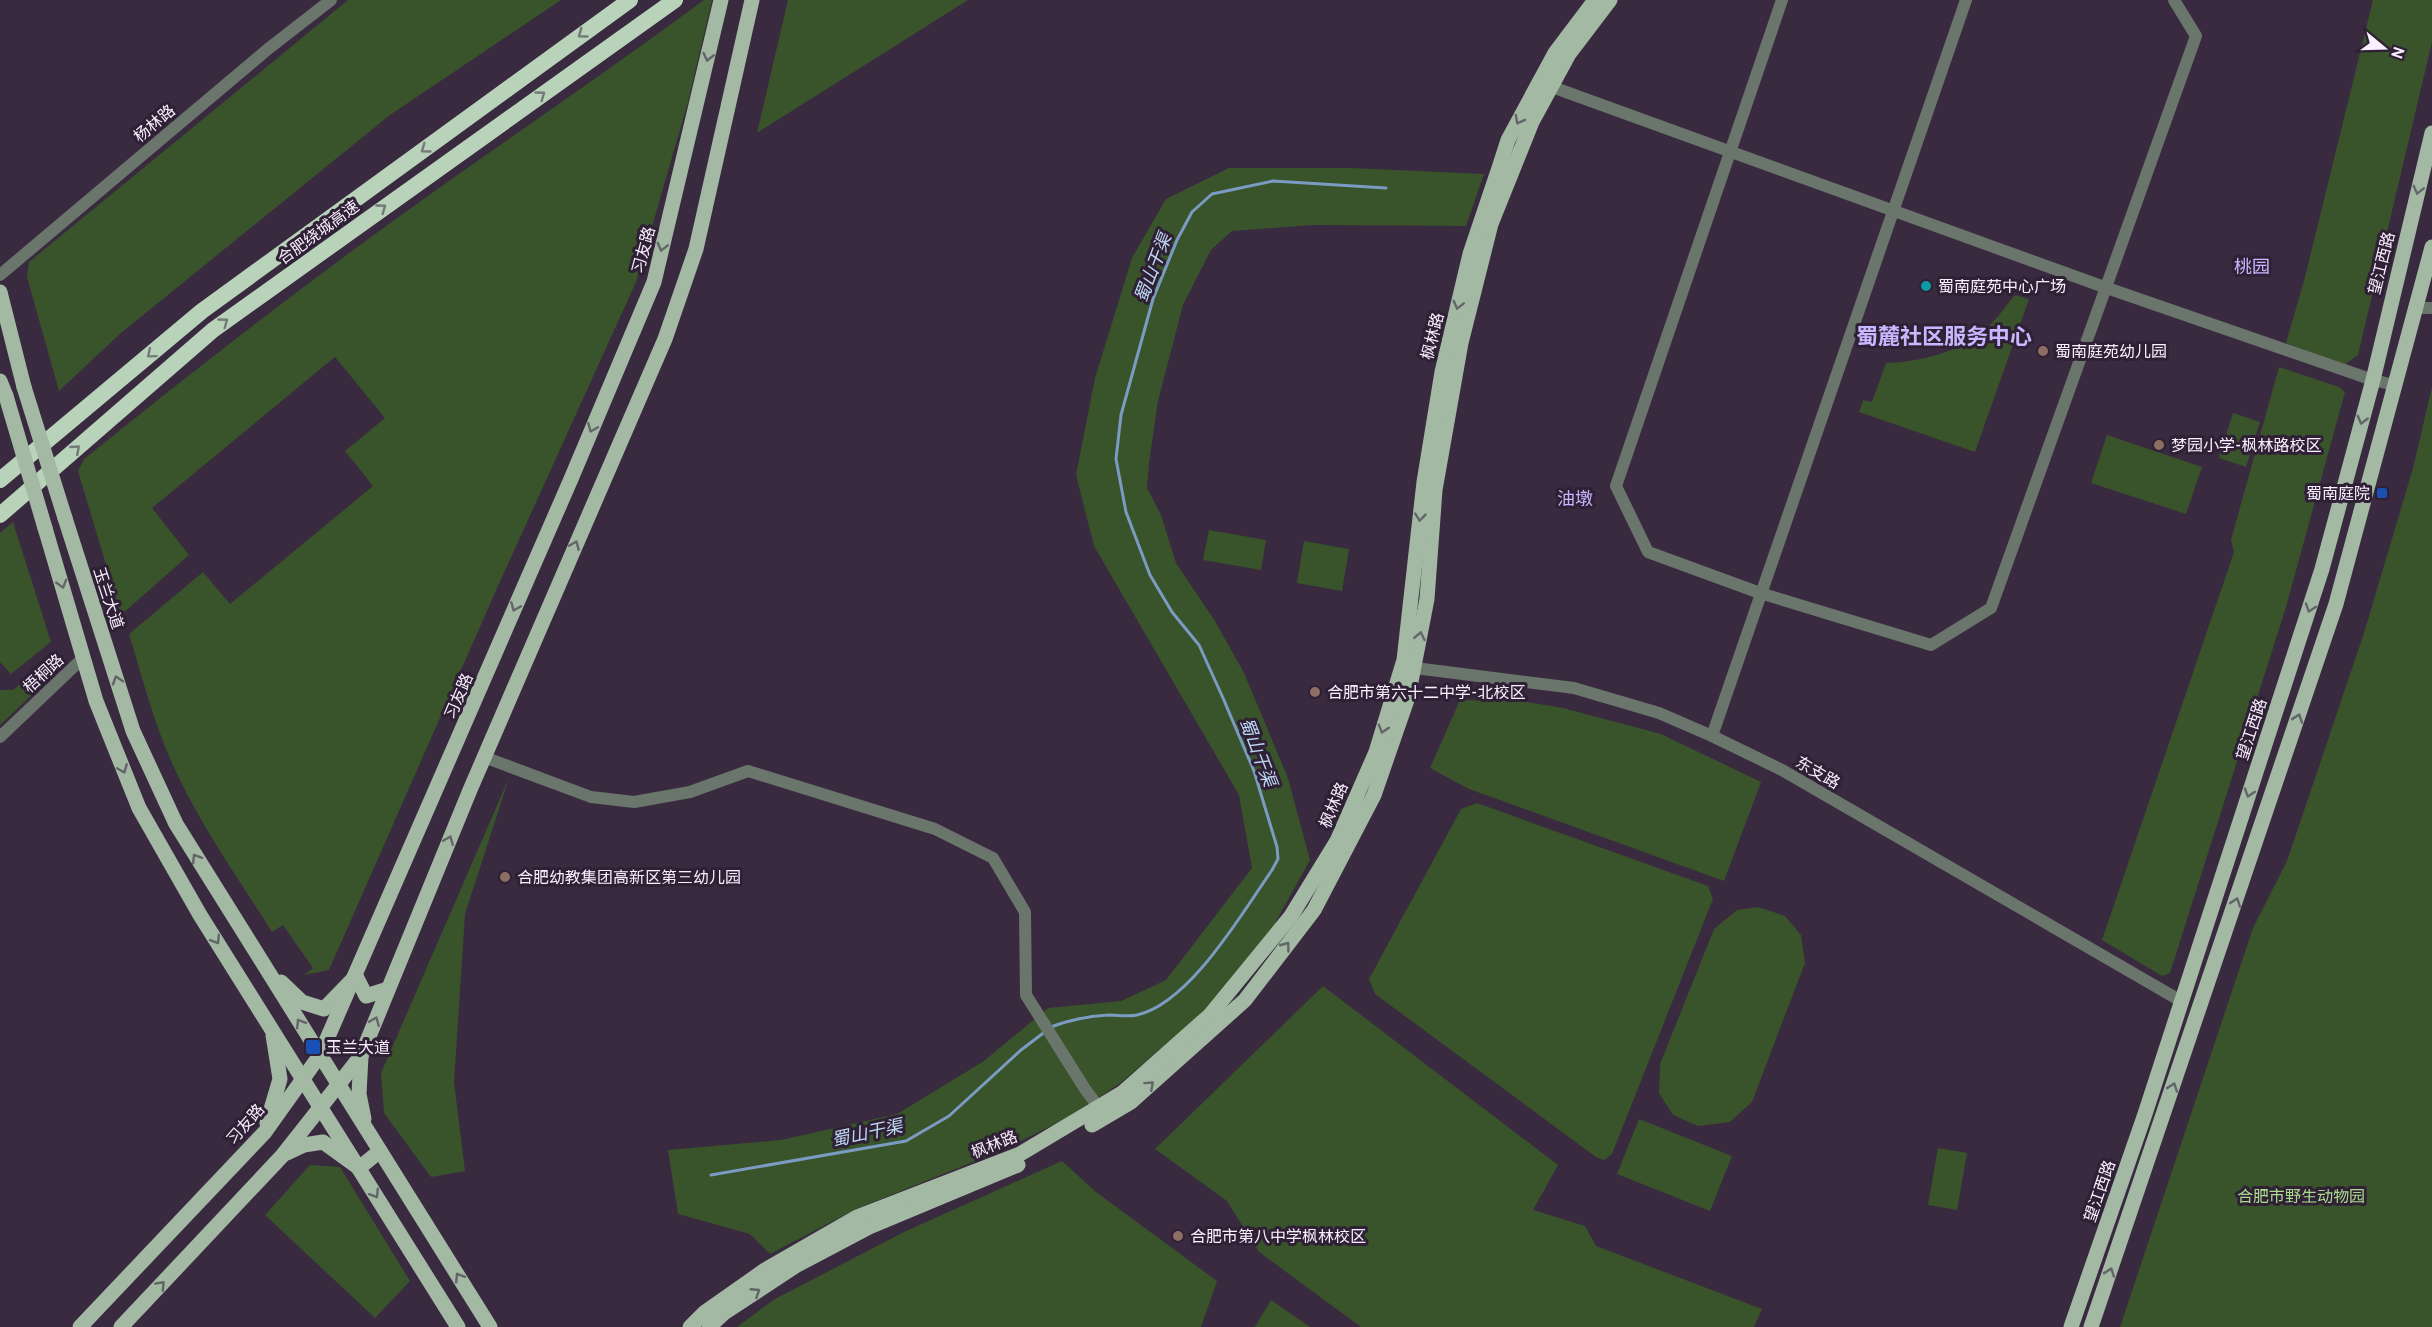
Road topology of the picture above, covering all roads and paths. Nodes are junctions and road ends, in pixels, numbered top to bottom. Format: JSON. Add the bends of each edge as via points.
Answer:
{"nodes":[{"id":1,"x":331,"y":0,"type":"edge"},
{"id":2,"x":630,"y":0,"type":"edge"},
{"id":3,"x":675,"y":0,"type":"edge"},
{"id":4,"x":721,"y":0,"type":"edge"},
{"id":5,"x":752,"y":0,"type":"edge"},
{"id":6,"x":1595,"y":0,"type":"edge"},
{"id":7,"x":1610,"y":0,"type":"edge"},
{"id":8,"x":1782,"y":0,"type":"edge"},
{"id":9,"x":1966,"y":0,"type":"edge"},
{"id":10,"x":2174,"y":0,"type":"edge"},
{"id":11,"x":1545,"y":85,"type":"junction"},
{"id":12,"x":2432,"y":133,"type":"edge"},
{"id":13,"x":1729,"y":152,"type":"junction"},
{"id":14,"x":1894,"y":212,"type":"junction"},
{"id":15,"x":2432,"y":247,"type":"edge"},
{"id":16,"x":0,"y":275,"type":"edge"},
{"id":17,"x":2106,"y":288,"type":"junction"},
{"id":18,"x":0,"y":292,"type":"edge"},
{"id":19,"x":2425,"y":308,"type":"edge"},
{"id":20,"x":2373,"y":380,"type":"junction"},
{"id":21,"x":0,"y":381,"type":"edge"},
{"id":22,"x":2394,"y":385,"type":"junction"},
{"id":23,"x":0,"y":480,"type":"edge"},
{"id":24,"x":0,"y":515,"type":"edge"},
{"id":25,"x":1760,"y":593,"type":"junction"},
{"id":26,"x":83,"y":658,"type":"junction"},
{"id":27,"x":1408,"y":667,"type":"junction"},
{"id":28,"x":1712,"y":736,"type":"junction"},
{"id":29,"x":0,"y":737,"type":"edge"},
{"id":30,"x":484,"y":757,"type":"junction"},
{"id":31,"x":264,"y":966,"type":"junction"},
{"id":32,"x":356,"y":976,"type":"junction"},
{"id":33,"x":278,"y":987,"type":"junction"},
{"id":34,"x":388,"y":989,"type":"junction"},
{"id":35,"x":254,"y":1001,"type":"junction"},
{"id":36,"x":2181,"y":1001,"type":"junction"},
{"id":37,"x":272,"y":1029,"type":"junction"},
{"id":38,"x":320,"y":1055,"type":"junction"},
{"id":39,"x":361,"y":1056,"type":"junction"},
{"id":40,"x":303,"y":1079,"type":"junction"},
{"id":41,"x":338,"y":1084,"type":"junction"},
{"id":42,"x":321,"y":1107,"type":"junction"},
{"id":43,"x":1103,"y":1112,"type":"junction"},
{"id":44,"x":367,"y":1131,"type":"junction"},
{"id":45,"x":265,"y":1132,"type":"junction"},
{"id":46,"x":380,"y":1151,"type":"junction"},
{"id":47,"x":282,"y":1156,"type":"junction"},
{"id":48,"x":359,"y":1168,"type":"junction"},
{"id":49,"x":80,"y":1327,"type":"edge"},
{"id":50,"x":121,"y":1327,"type":"edge"},
{"id":51,"x":458,"y":1327,"type":"edge"},
{"id":52,"x":490,"y":1327,"type":"edge"},
{"id":53,"x":690,"y":1327,"type":"edge"},
{"id":54,"x":709,"y":1327,"type":"edge"},
{"id":55,"x":2071,"y":1327,"type":"edge"},
{"id":56,"x":2091,"y":1327,"type":"edge"}],
"edges":[{"from":1,"to":16,"type":"street","name":"杨林路"},
{"from":2,"to":23,"type":"highway","name":"合肥绕城高速","one_way":true,"via":[[202,311]]},
{"from":24,"to":3,"type":"highway","name":"合肥绕城高速","one_way":true,"via":[[213,330]]},
{"from":4,"to":32,"type":"main road","name":"习友路","one_way":true,"via":[[654,282]]},
{"from":30,"to":5,"type":"main road","one_way":true,"via":[[665,339],[696,249]]},
{"from":6,"to":11,"type":"main road","name":"枫林路","via":[[1555,53]]},
{"from":7,"to":11,"type":"main road","name":"枫林路"},
{"from":8,"to":13,"type":"street"},
{"from":9,"to":14,"type":"street"},
{"from":10,"to":17,"type":"street","via":[[2196,36]]},
{"from":11,"to":13,"type":"street"},
{"from":11,"to":27,"type":"main road","name":"枫林路","via":[[1508,140],[1470,254],[1442,372],[1424,482]]},
{"from":12,"to":20,"type":"main road","name":"望江西路","one_way":true},
{"from":13,"to":14,"type":"street"},
{"from":13,"to":25,"type":"street","via":[[1616,486],[1648,552]]},
{"from":14,"to":17,"type":"street"},
{"from":14,"to":25,"type":"street"},
{"from":15,"to":19,"type":"main road"},
{"from":17,"to":20,"type":"street"},
{"from":17,"to":25,"type":"street","via":[[1990,608],[1931,645]]},
{"from":31,"to":18,"type":"main road","name":"玉兰大道","one_way":true,"bridge":true,"via":[[176,824],[133,731],[24,387]]},
{"from":19,"to":22,"type":"main road"},
{"from":20,"to":22,"type":"street"},
{"from":20,"to":36,"type":"main road","name":"望江西路","one_way":true,"via":[[2322,569]]},
{"from":21,"to":26,"type":"main road","one_way":true,"bridge":true},
{"from":56,"to":22,"type":"main road","one_way":true,"via":[[2336,604]]},
{"from":25,"to":28,"type":"street"},
{"from":26,"to":29,"type":"street","name":"梧桐路"},
{"from":26,"to":35,"type":"main road","one_way":true,"via":[[139,808]]},
{"from":27,"to":28,"type":"street","name":"东支路","via":[[1574,688],[1659,713]]},
{"from":27,"to":43,"type":"main road","name":"枫林路","via":[[1337,841],[1291,916],[1210,1015]]},
{"from":28,"to":36,"type":"street","name":"东支路","via":[[1782,770]]},
{"from":34,"to":30,"type":"main road","one_way":true},
{"from":30,"to":43,"type":"street","via":[[591,797],[634,802],[690,792],[748,771],[935,829],[993,858],[1025,912],[1026,995]]},
{"from":31,"to":32,"type":"main road","via":[[302,1002],[324,1009]]},
{"from":31,"to":33,"type":"main road","name":"玉兰大道"},
{"from":32,"to":34,"type":"main road","via":[[366,996]]},
{"from":32,"to":38,"type":"main road","name":"习友路"},
{"from":33,"to":35,"type":"main road"},
{"from":38,"to":33,"type":"main road","name":"玉兰大道","one_way":true},
{"from":39,"to":34,"type":"main road","one_way":true},
{"from":35,"to":37,"type":"main road"},
{"from":36,"to":55,"type":"main road","name":"望江西路"},
{"from":37,"to":40,"type":"main road"},
{"from":37,"to":45,"type":"main road","via":[[280,1079]]},
{"from":38,"to":40,"type":"main road","name":"习友路"},
{"from":38,"to":41,"type":"main road","name":"玉兰大道"},
{"from":39,"to":41,"type":"main road"},
{"from":39,"to":44,"type":"main road","via":[[359,1094]]},
{"from":40,"to":42,"type":"main road"},
{"from":40,"to":45,"type":"main road","name":"习友路"},
{"from":41,"to":42,"type":"main road"},
{"from":41,"to":44,"type":"main road","name":"玉兰大道"},
{"from":42,"to":47,"type":"main road"},
{"from":42,"to":48,"type":"main road"},
{"from":43,"to":53,"type":"main road","name":"枫林路","via":[[1020,1154],[857,1216],[765,1270]]},
{"from":54,"to":43,"type":"main road","name":"枫林路","one_way":true,"via":[[797,1266],[869,1227],[1015,1167]]},
{"from":44,"to":46,"type":"main road","name":"玉兰大道"},
{"from":45,"to":49,"type":"main road","name":"习友路"},
{"from":46,"to":48,"type":"main road"},
{"from":52,"to":46,"type":"main road","name":"玉兰大道","one_way":true},
{"from":47,"to":48,"type":"main road","via":[[304,1144],[323,1142]]},
{"from":50,"to":47,"type":"main road","one_way":true},
{"from":48,"to":51,"type":"main road","one_way":true}]}
